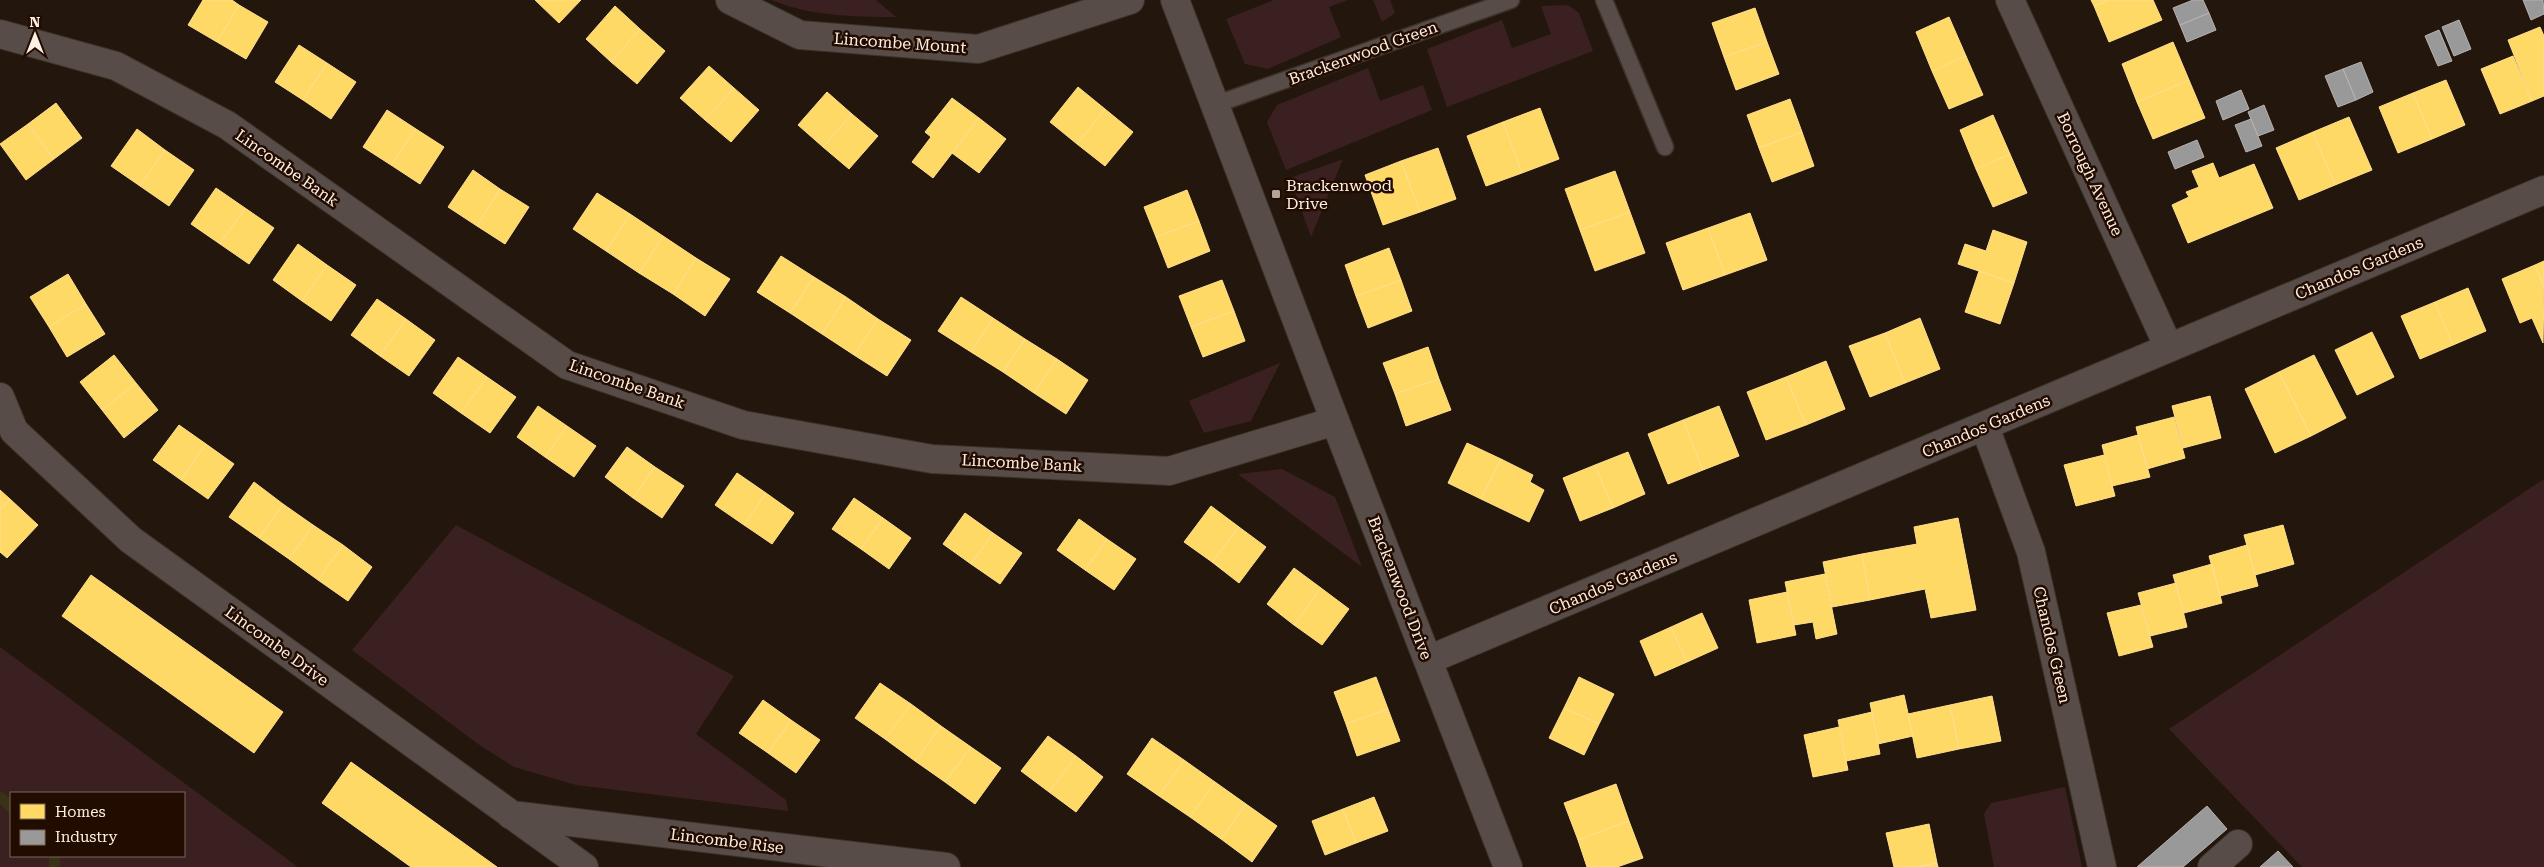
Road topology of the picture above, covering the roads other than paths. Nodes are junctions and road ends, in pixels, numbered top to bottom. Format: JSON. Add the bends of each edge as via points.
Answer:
{"nodes":[{"id":1,"x":730,"y":0,"type":"edge"},
{"id":2,"x":1130,"y":0,"type":"edge"},
{"id":3,"x":1175,"y":0,"type":"edge"},
{"id":4,"x":1511,"y":0,"type":"edge"},
{"id":5,"x":1604,"y":0,"type":"edge"},
{"id":6,"x":2010,"y":0,"type":"edge"},
{"id":7,"x":0,"y":34,"type":"edge"},
{"id":8,"x":1214,"y":105,"type":"junction"},
{"id":9,"x":1666,"y":147,"type":"dead end"},
{"id":10,"x":2544,"y":190,"type":"edge"},
{"id":11,"x":2169,"y":348,"type":"junction"},
{"id":12,"x":0,"y":397,"type":"edge"},
{"id":13,"x":1335,"y":421,"type":"junction"},
{"id":14,"x":1985,"y":427,"type":"junction"},
{"id":15,"x":1428,"y":660,"type":"junction"},
{"id":16,"x":509,"y":814,"type":"junction"},
{"id":17,"x":2238,"y":844,"type":"dead end"},
{"id":18,"x":584,"y":867,"type":"edge"},
{"id":19,"x":946,"y":867,"type":"edge"},
{"id":20,"x":1508,"y":867,"type":"edge"},
{"id":21,"x":2102,"y":867,"type":"edge"},
{"id":22,"x":2212,"y":867,"type":"edge"}],
"edges":[{"from":1,"to":2,"type":"street","name":"Lincombe Mount","via":[[800,35],[978,49]]},
{"from":3,"to":8,"type":"street","name":"Brackenwood Drive"},
{"from":4,"to":8,"type":"lane","name":"Brackenwood Green"},
{"from":5,"to":9,"type":"lane"},
{"from":6,"to":11,"type":"street","name":"Borrough Avenue"},
{"from":7,"to":13,"type":"street","name":"Lincombe Bank","via":[[116,66],[227,126],[567,365],[743,424],[932,458],[1169,470]]},
{"from":8,"to":13,"type":"street","name":"Brackenwood Drive"},
{"from":10,"to":11,"type":"street","name":"Chandos Gardens"},
{"from":11,"to":14,"type":"street","name":"Chandos Gardens"},
{"from":12,"to":16,"type":"street","name":"Lincombe Drive","via":[[14,432],[131,540]]},
{"from":13,"to":15,"type":"street","name":"Brackenwood Drive"},
{"from":14,"to":15,"type":"street","name":"Chandos Gardens"},
{"from":14,"to":21,"type":"street","name":"Chandos Green","via":[[2031,552]]},
{"from":15,"to":20,"type":"street","name":"Brackenwood Drive"},
{"from":16,"to":18,"type":"street","name":"Lincombe Drive"},
{"from":16,"to":19,"type":"street","name":"Lincombe Rise"},
{"from":17,"to":22,"type":"street"}]}
